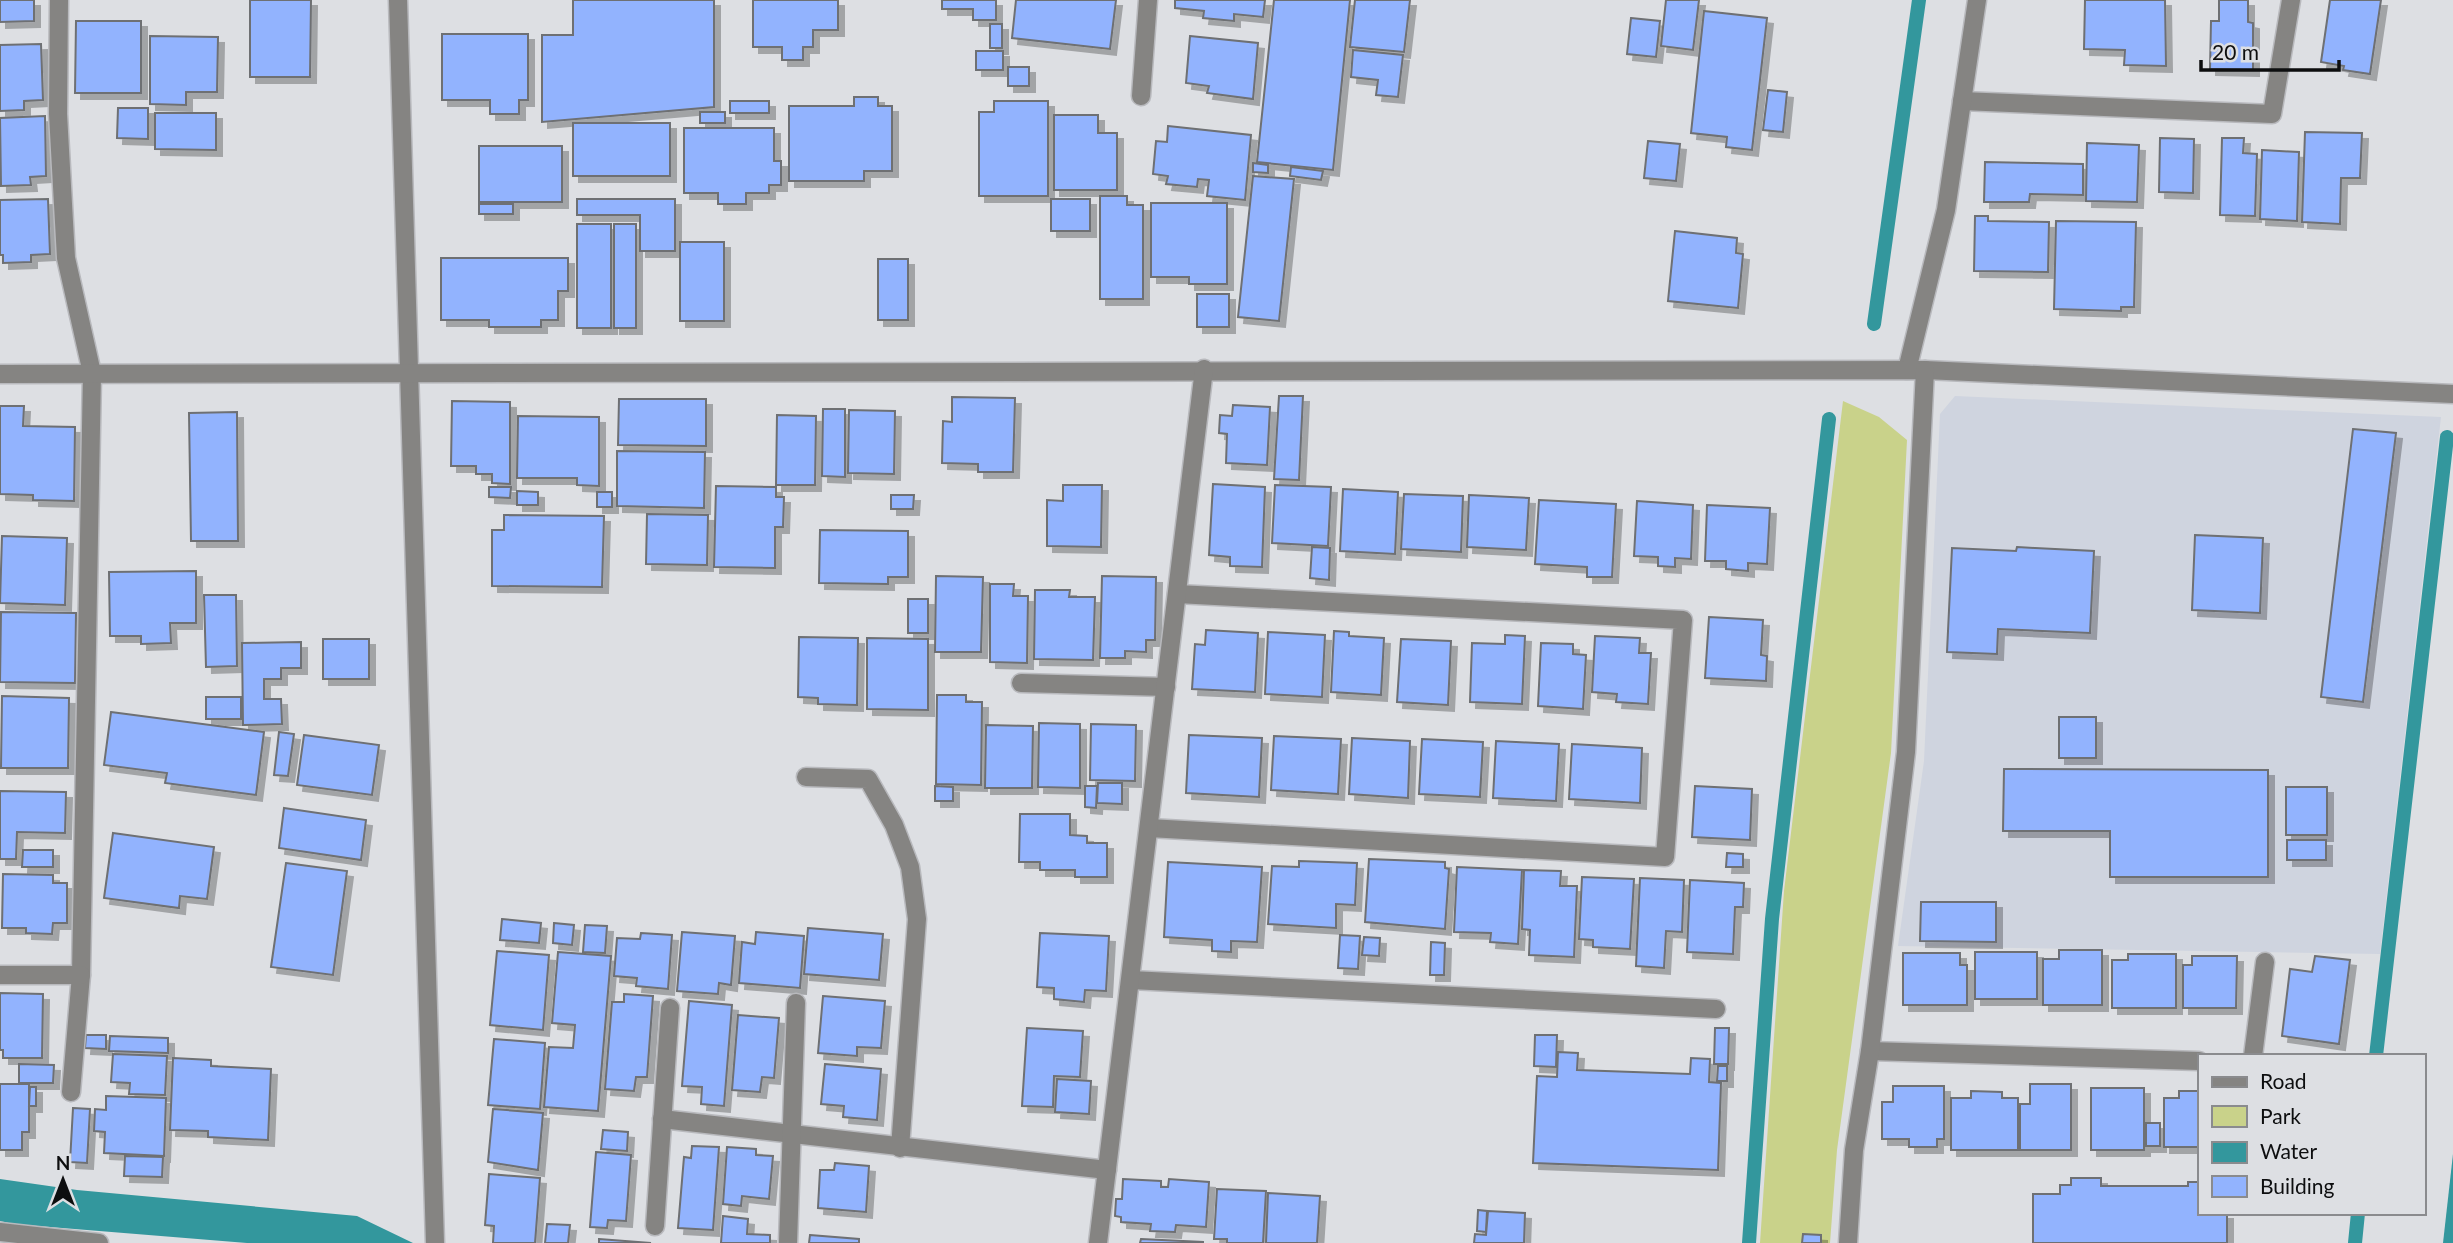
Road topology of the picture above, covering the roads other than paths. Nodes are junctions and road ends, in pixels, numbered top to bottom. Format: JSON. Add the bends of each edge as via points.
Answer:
{"nodes":[{"id":1,"x":59,"y":0,"type":"edge"},
{"id":2,"x":398,"y":0,"type":"edge"},
{"id":3,"x":1148,"y":0,"type":"edge"},
{"id":4,"x":1977,"y":0,"type":"edge"},
{"id":5,"x":2291,"y":0,"type":"edge"},
{"id":6,"x":1141,"y":96,"type":"dead end"},
{"id":7,"x":1962,"y":101,"type":"junction"},
{"id":8,"x":1204,"y":369,"type":"junction"},
{"id":9,"x":1916,"y":370,"type":"junction"},
{"id":10,"x":408,"y":371,"type":"junction"},
{"id":11,"x":92,"y":373,"type":"junction"},
{"id":12,"x":0,"y":374,"type":"edge"},
{"id":13,"x":2453,"y":394,"type":"edge"},
{"id":14,"x":1177,"y":594,"type":"junction"},
{"id":15,"x":1021,"y":683,"type":"dead end"},
{"id":16,"x":1166,"y":687,"type":"junction"},
{"id":17,"x":806,"y":777,"type":"dead end"},
{"id":18,"x":1149,"y":828,"type":"junction"},
{"id":19,"x":2264,"y":962,"type":"dead end"},
{"id":20,"x":0,"y":975,"type":"edge"},
{"id":21,"x":81,"y":975,"type":"junction"},
{"id":22,"x":1131,"y":980,"type":"junction"},
{"id":23,"x":796,"y":1003,"type":"dead end"},
{"id":24,"x":670,"y":1009,"type":"dead end"},
{"id":25,"x":1716,"y":1009,"type":"dead end"},
{"id":26,"x":1870,"y":1051,"type":"junction"},
{"id":27,"x":2253,"y":1054,"type":"edge"},
{"id":28,"x":2198,"y":1061,"type":"edge"},
{"id":29,"x":71,"y":1092,"type":"dead end"},
{"id":30,"x":662,"y":1119,"type":"junction"},
{"id":31,"x":792,"y":1135,"type":"junction"},
{"id":32,"x":900,"y":1148,"type":"junction"},
{"id":33,"x":1107,"y":1170,"type":"junction"},
{"id":34,"x":655,"y":1226,"type":"dead end"},
{"id":35,"x":0,"y":1232,"type":"edge"},
{"id":36,"x":435,"y":1238,"type":"edge"},
{"id":37,"x":99,"y":1243,"type":"edge"},
{"id":38,"x":788,"y":1243,"type":"edge"},
{"id":39,"x":1098,"y":1243,"type":"edge"},
{"id":40,"x":1848,"y":1243,"type":"edge"}],
"edges":[{"from":1,"to":11,"type":"street","via":[[58,114],[66,258]]},
{"from":2,"to":10,"type":"street"},
{"from":3,"to":6,"type":"street"},
{"from":4,"to":7,"type":"street"},
{"from":5,"to":7,"type":"street","via":[[2272,114]]},
{"from":7,"to":9,"type":"street"},
{"from":8,"to":9,"type":"street"},
{"from":8,"to":10,"type":"street"},
{"from":8,"to":14,"type":"street"},
{"from":9,"to":13,"type":"street"},
{"from":9,"to":26,"type":"street","via":[[1906,752]]},
{"from":10,"to":11,"type":"street"},
{"from":10,"to":36,"type":"street"},
{"from":11,"to":12,"type":"street"},
{"from":11,"to":21,"type":"street"},
{"from":14,"to":16,"type":"street"},
{"from":14,"to":18,"type":"street","via":[[1684,620],[1665,857]]},
{"from":15,"to":16,"type":"street"},
{"from":16,"to":18,"type":"street"},
{"from":17,"to":32,"type":"street","via":[[868,779],[894,825],[910,867],[917,919]]},
{"from":18,"to":22,"type":"street"},
{"from":19,"to":27,"type":"street"},
{"from":20,"to":21,"type":"street"},
{"from":21,"to":29,"type":"street"},
{"from":22,"to":25,"type":"street"},
{"from":22,"to":33,"type":"street"},
{"from":23,"to":31,"type":"street"},
{"from":24,"to":30,"type":"street"},
{"from":26,"to":28,"type":"street"},
{"from":26,"to":40,"type":"street","via":[[1854,1150]]},
{"from":30,"to":31,"type":"street"},
{"from":30,"to":34,"type":"street"},
{"from":31,"to":32,"type":"street"},
{"from":31,"to":38,"type":"street"},
{"from":32,"to":33,"type":"street"},
{"from":33,"to":39,"type":"street"},
{"from":35,"to":37,"type":"street"}]}
